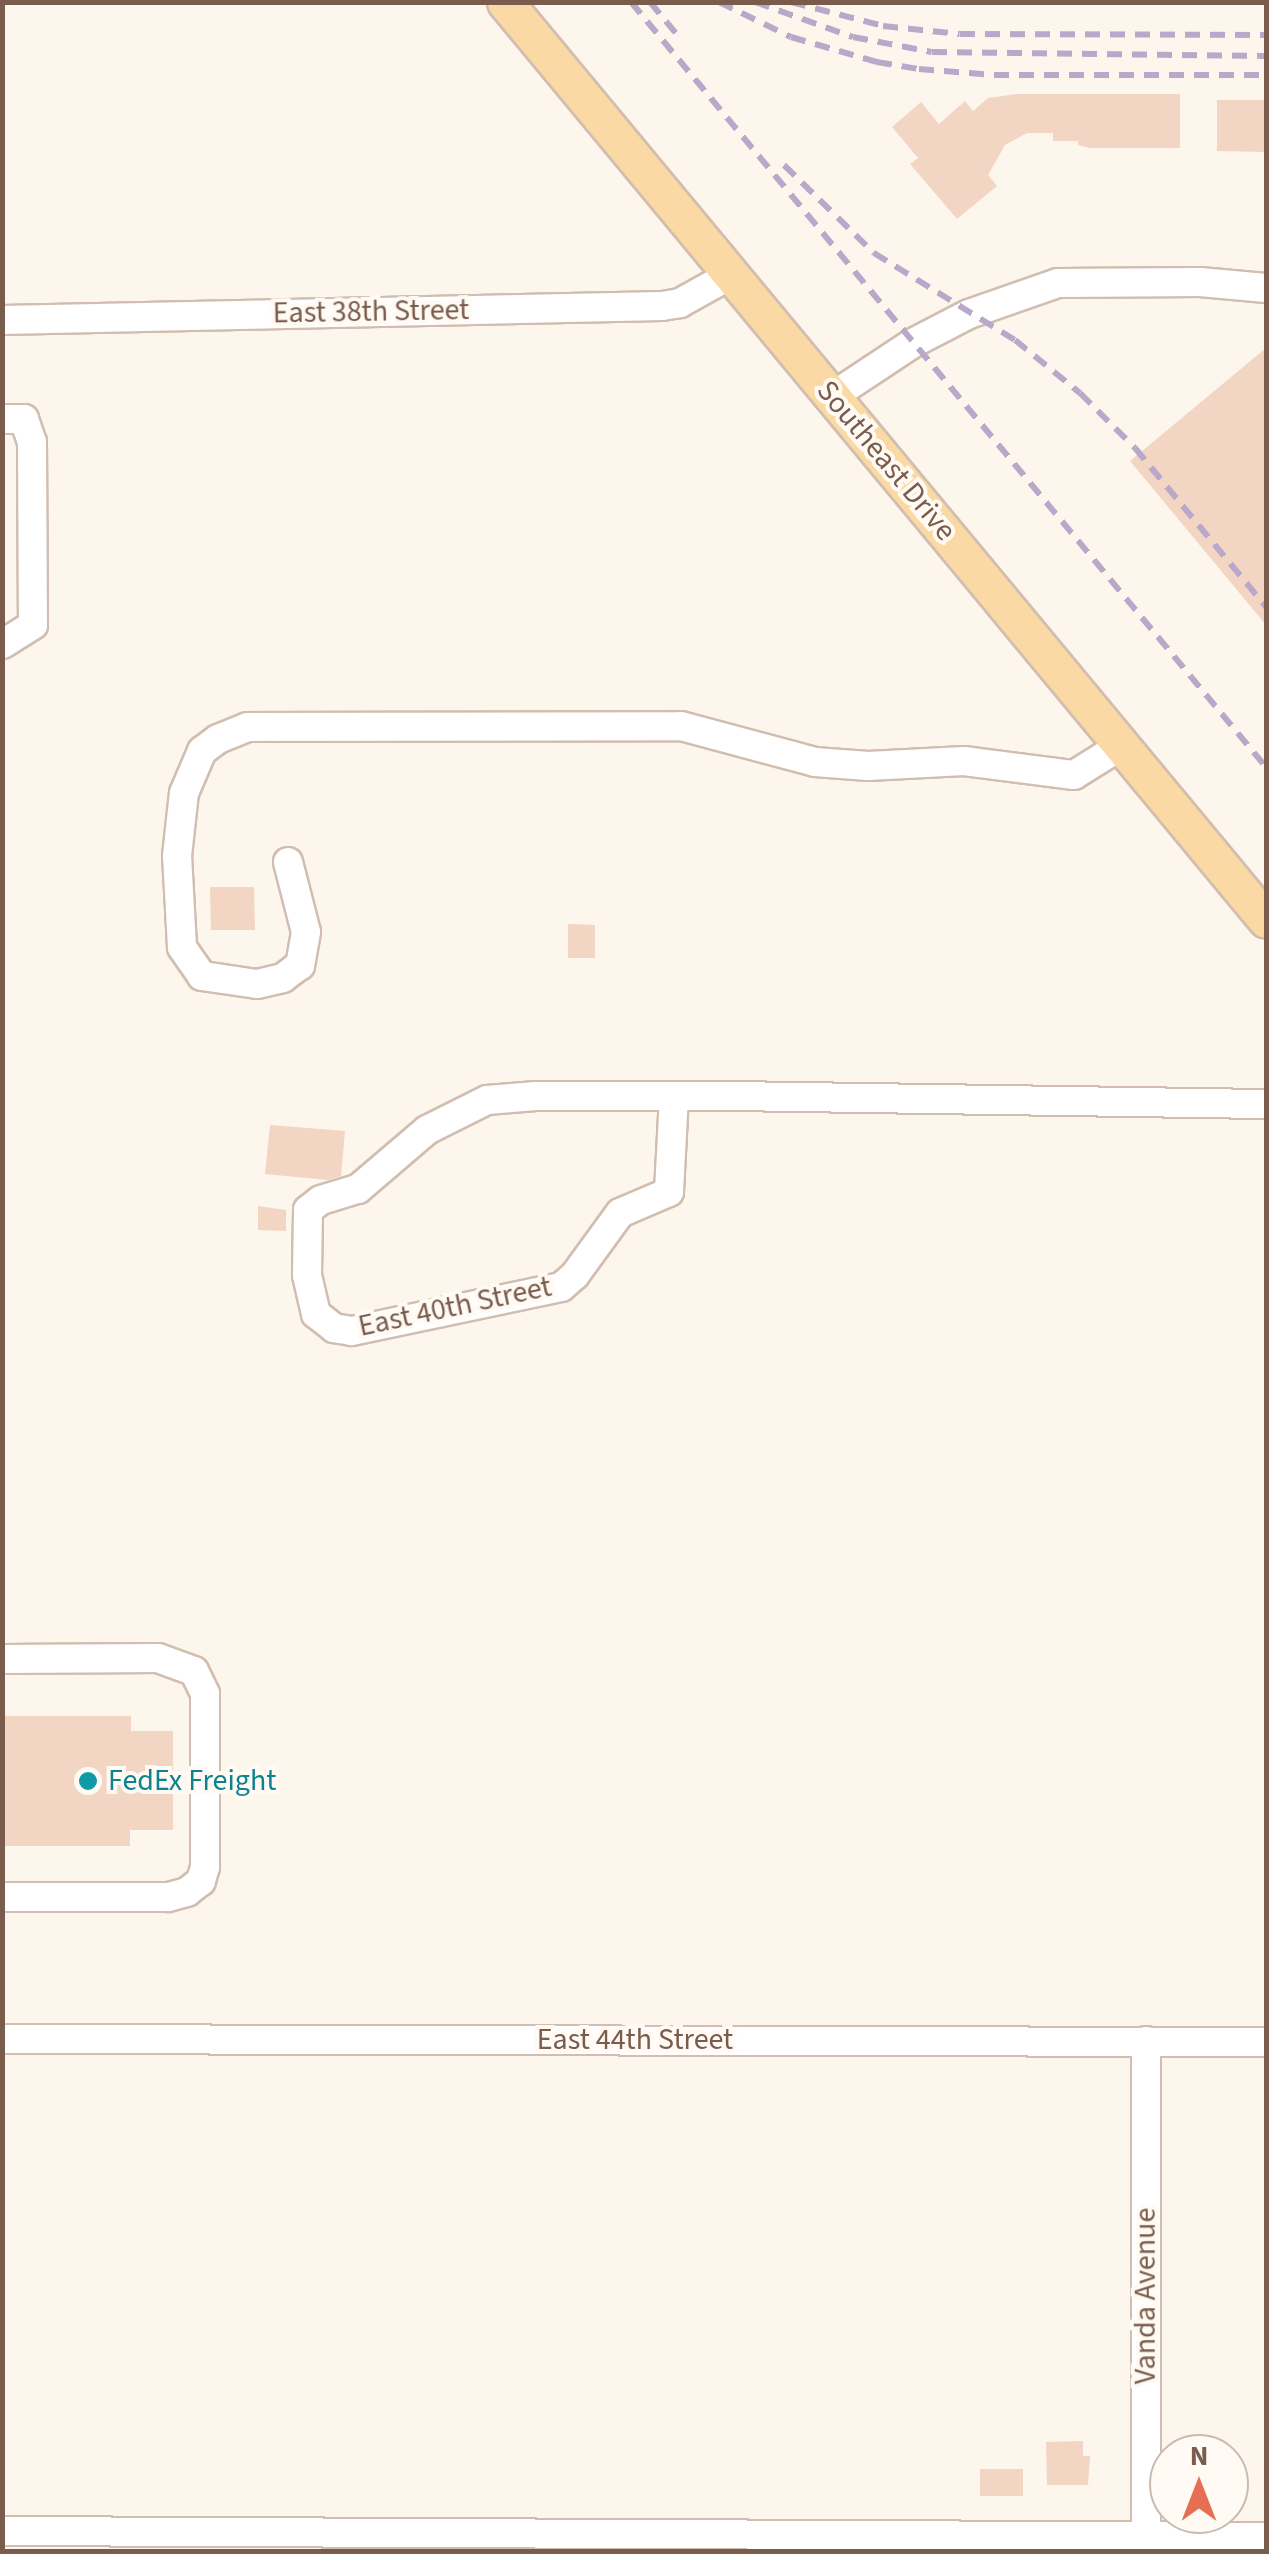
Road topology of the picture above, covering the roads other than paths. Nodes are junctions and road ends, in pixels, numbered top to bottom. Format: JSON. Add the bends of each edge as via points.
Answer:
{"nodes":[{"id":1,"x":505,"y":2,"type":"edge"},
{"id":2,"x":732,"y":274,"type":"junction"},
{"id":3,"x":1266,"y":288,"type":"edge"},
{"id":4,"x":2,"y":320,"type":"edge"},
{"id":5,"x":833,"y":396,"type":"junction"},
{"id":6,"x":2,"y":419,"type":"edge"},
{"id":7,"x":2,"y":644,"type":"edge"},
{"id":8,"x":1122,"y":745,"type":"junction"},
{"id":9,"x":288,"y":862,"type":"dead end"},
{"id":10,"x":1266,"y":920,"type":"edge"},
{"id":11,"x":674,"y":1096,"type":"junction"},
{"id":12,"x":1266,"y":1104,"type":"edge"},
{"id":13,"x":2,"y":1659,"type":"edge"},
{"id":14,"x":2,"y":1898,"type":"edge"},
{"id":15,"x":2,"y":2040,"type":"edge"},
{"id":16,"x":1146,"y":2041,"type":"junction"},
{"id":17,"x":1266,"y":2042,"type":"edge"},
{"id":18,"x":2,"y":2530,"type":"edge"},
{"id":19,"x":1266,"y":2537,"type":"edge"},
{"id":20,"x":1146,"y":2544,"type":"edge"}],
"edges":[{"from":1,"to":2,"type":"main road","name":"Southeast Drive"},
{"from":2,"to":4,"type":"street","name":"East 38th Street","via":[[662,306]]},
{"from":2,"to":5,"type":"main road","name":"Southeast Drive"},
{"from":3,"to":5,"type":"street","via":[[1058,283],[982,308]]},
{"from":5,"to":8,"type":"main road","name":"Southeast Drive"},
{"from":6,"to":7,"type":"street","via":[[24,419],[32,442],[33,606],[33,625]]},
{"from":8,"to":9,"type":"street","via":[[1074,775],[964,761],[815,762],[681,726],[248,727],[202,751],[184,793],[177,856],[182,947],[202,976],[257,984],[283,978],[300,965],[306,932]]},
{"from":8,"to":10,"type":"main road","name":"Southeast Drive"},
{"from":11,"to":11,"type":"street","name":"East 40th Street","via":[[669,1192],[620,1213],[561,1287],[352,1330],[334,1328],[316,1314],[307,1275],[308,1210],[365,1185],[406,1146],[457,1112],[510,1097]]},
{"from":11,"to":12,"type":"street","name":"East 40th Street"},
{"from":13,"to":14,"type":"street","via":[[158,1658],[194,1671],[205,1694],[201,1881],[168,1897]]},
{"from":15,"to":16,"type":"street","name":"East 44th Street"},
{"from":16,"to":17,"type":"street","name":"East 44th Street"},
{"from":16,"to":20,"type":"street","name":"Vanda Avenue"},
{"from":18,"to":20,"type":"street"},
{"from":19,"to":20,"type":"street"}]}
